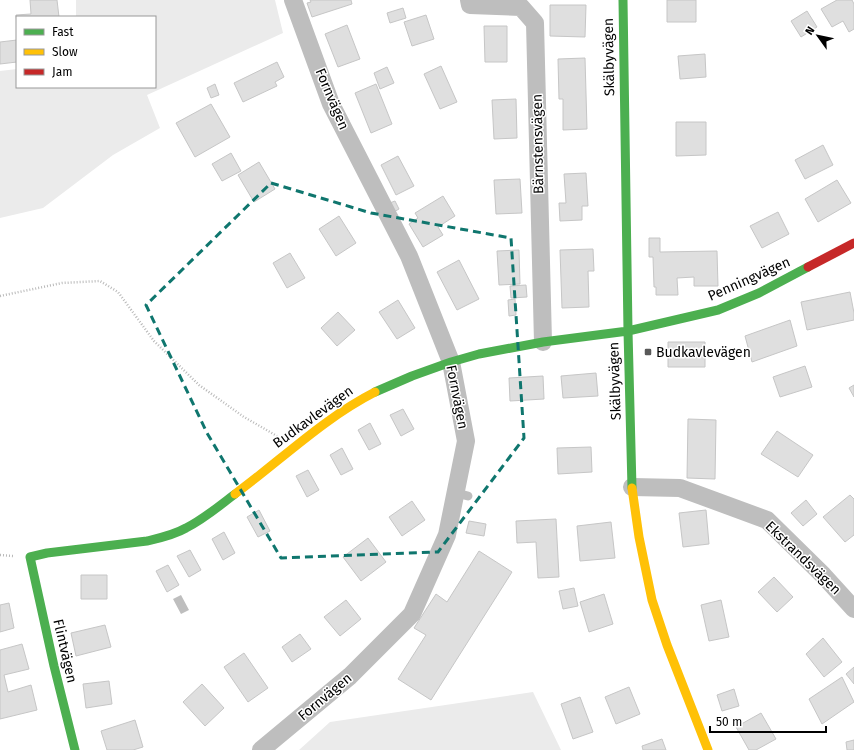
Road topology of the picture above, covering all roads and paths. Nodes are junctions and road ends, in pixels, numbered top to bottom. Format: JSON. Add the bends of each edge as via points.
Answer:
{"nodes":[{"id":1,"x":293,"y":0,"type":"edge"},
{"id":2,"x":469,"y":0,"type":"edge"},
{"id":3,"x":623,"y":0,"type":"edge"},
{"id":4,"x":854,"y":243,"type":"edge"},
{"id":5,"x":0,"y":296,"type":"edge"},
{"id":6,"x":628,"y":331,"type":"junction"},
{"id":7,"x":544,"y":342,"type":"junction"},
{"id":8,"x":451,"y":362,"type":"junction"},
{"id":9,"x":278,"y":437,"type":"dead end"},
{"id":10,"x":632,"y":487,"type":"junction"},
{"id":11,"x":30,"y":557,"type":"joint"},
{"id":12,"x":854,"y":609,"type":"edge"},
{"id":13,"x":76,"y":750,"type":"edge"},
{"id":14,"x":261,"y":750,"type":"edge"},
{"id":15,"x":708,"y":750,"type":"edge"}],
"edges":[{"from":1,"to":8,"type":"street","name":"Fornvägen","via":[[331,104],[409,256]]},
{"from":2,"to":7,"type":"street","name":"Bärnstensvägen","via":[[470,4],[522,7],[536,23]]},
{"from":3,"to":6,"type":"street","name":"Skälbyvägen"},
{"from":4,"to":6,"type":"street","name":"Penningvägen","via":[[759,293],[718,310]]},
{"from":5,"to":9,"type":"path","via":[[62,283],[100,281],[118,292],[154,341],[199,385]]},
{"from":6,"to":7,"type":"street","name":"Budkavlevägen"},
{"from":6,"to":10,"type":"street","name":"Skälbyvägen"},
{"from":7,"to":8,"type":"street","name":"Budkavlevägen"},
{"from":8,"to":11,"type":"street","name":"Budkavlevägen","via":[[381,389],[350,406],[288,451],[229,499],[185,529],[147,541]]},
{"from":8,"to":14,"type":"street","name":"Fornvägen","via":[[466,441],[462,494],[447,536],[412,614],[350,676]]},
{"from":10,"to":12,"type":"street","name":"Ekstrandsvägen","via":[[680,488],[767,520]]},
{"from":10,"to":15,"type":"street","name":"Skälbyvägen","via":[[652,600]]},
{"from":11,"to":13,"type":"street","name":"Flintvägen"}]}
